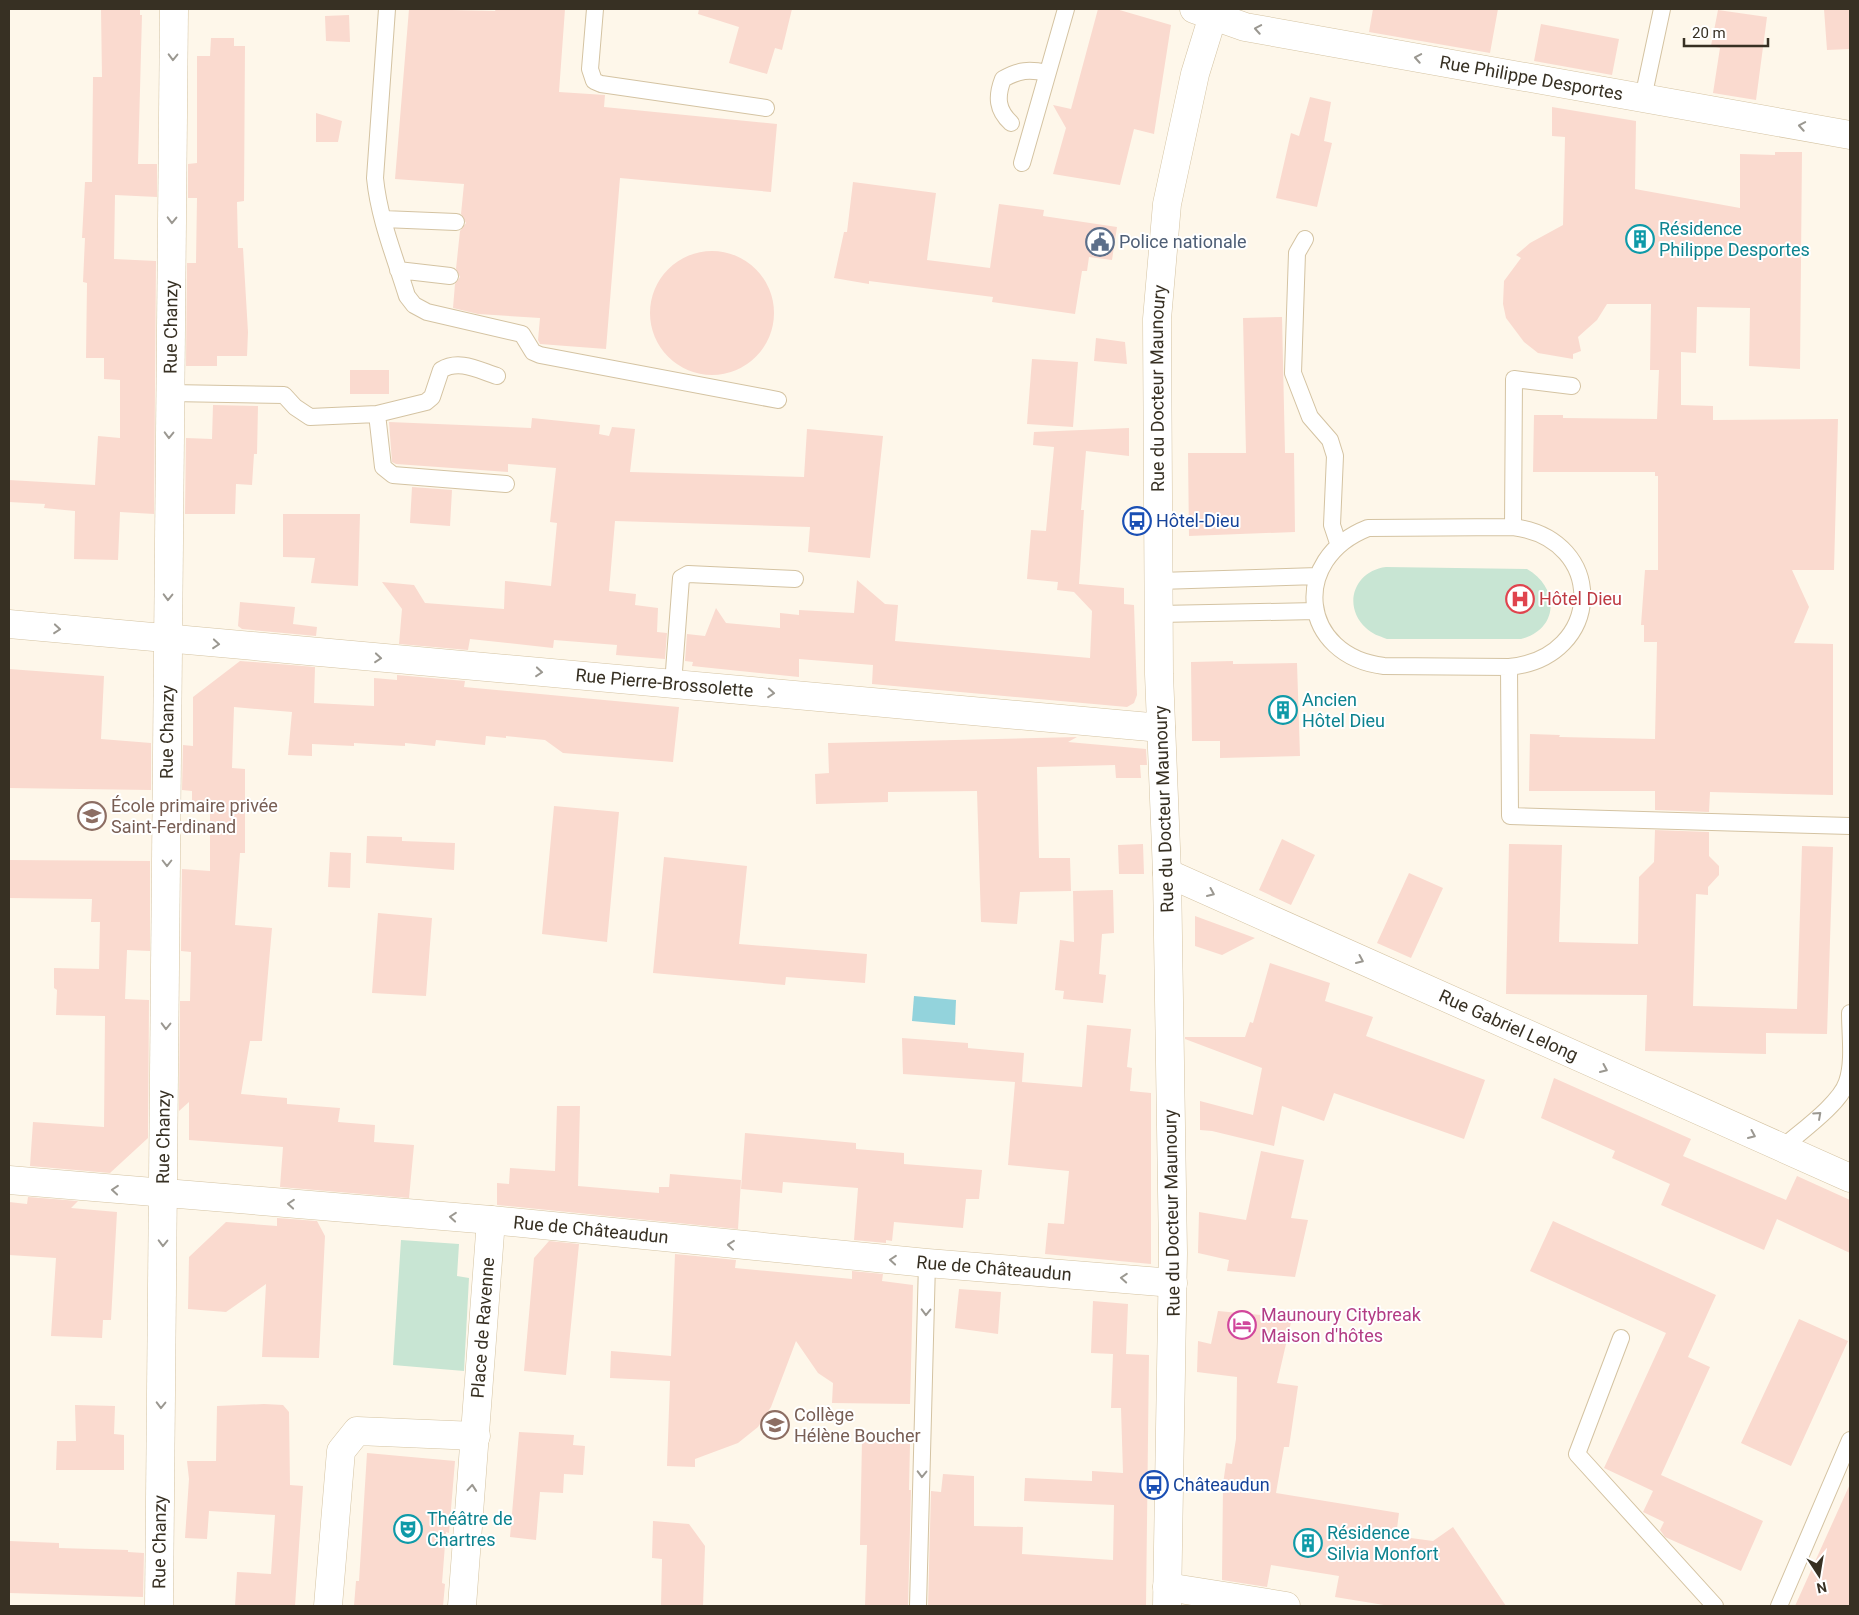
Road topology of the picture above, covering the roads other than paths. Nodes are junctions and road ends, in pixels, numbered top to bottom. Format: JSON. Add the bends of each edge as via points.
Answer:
{"nodes":[{"id":1,"x":174,"y":9,"type":"edge"},
{"id":2,"x":388,"y":9,"type":"edge"},
{"id":3,"x":595,"y":9,"type":"edge"},
{"id":4,"x":1066,"y":9,"type":"edge"},
{"id":5,"x":1662,"y":9,"type":"edge"},
{"id":6,"x":1207,"y":11,"type":"edge"},
{"id":7,"x":1047,"y":73,"type":"junction"},
{"id":8,"x":1643,"y":98,"type":"junction"},
{"id":9,"x":766,"y":108,"type":"dead end"},
{"id":10,"x":1011,"y":123,"type":"dead end"},
{"id":11,"x":1850,"y":135,"type":"edge"},
{"id":12,"x":1022,"y":163,"type":"dead end"},
{"id":13,"x":383,"y":219,"type":"junction"},
{"id":14,"x":456,"y":222,"type":"dead end"},
{"id":15,"x":1305,"y":239,"type":"dead end"},
{"id":16,"x":398,"y":270,"type":"junction"},
{"id":17,"x":450,"y":276,"type":"dead end"},
{"id":18,"x":497,"y":376,"type":"dead end"},
{"id":19,"x":1572,"y":386,"type":"dead end"},
{"id":20,"x":170,"y":393,"type":"junction"},
{"id":21,"x":778,"y":400,"type":"dead end"},
{"id":22,"x":377,"y":414,"type":"junction"},
{"id":23,"x":506,"y":484,"type":"dead end"},
{"id":24,"x":1513,"y":527,"type":"junction"},
{"id":25,"x":1338,"y":543,"type":"junction"},
{"id":26,"x":1318,"y":576,"type":"junction"},
{"id":27,"x":795,"y":579,"type":"dead end"},
{"id":28,"x":1159,"y":581,"type":"junction"},
{"id":29,"x":1316,"y":611,"type":"junction"},
{"id":30,"x":1159,"y":614,"type":"junction"},
{"id":31,"x":9,"y":624,"type":"edge"},
{"id":32,"x":167,"y":640,"type":"junction"},
{"id":33,"x":1509,"y":667,"type":"junction"},
{"id":34,"x":673,"y":684,"type":"junction"},
{"id":35,"x":1161,"y":728,"type":"junction"},
{"id":36,"x":1850,"y":826,"type":"edge"},
{"id":37,"x":1167,"y":873,"type":"junction"},
{"id":38,"x":1850,"y":1013,"type":"edge"},
{"id":39,"x":1782,"y":1148,"type":"junction"},
{"id":40,"x":1850,"y":1178,"type":"edge"},
{"id":41,"x":9,"y":1180,"type":"edge"},
{"id":42,"x":164,"y":1194,"type":"junction"},
{"id":43,"x":491,"y":1220,"type":"junction"},
{"id":44,"x":927,"y":1263,"type":"junction"},
{"id":45,"x":1173,"y":1283,"type":"junction"},
{"id":46,"x":1620,"y":1338,"type":"dead end"},
{"id":47,"x":476,"y":1436,"type":"junction"},
{"id":48,"x":1850,"y":1440,"type":"edge"},
{"id":49,"x":1167,"y":1597,"type":"edge"},
{"id":50,"x":159,"y":1606,"type":"edge"},
{"id":51,"x":328,"y":1606,"type":"edge"},
{"id":52,"x":462,"y":1606,"type":"edge"},
{"id":53,"x":918,"y":1606,"type":"edge"},
{"id":54,"x":1286,"y":1606,"type":"edge"},
{"id":55,"x":1715,"y":1606,"type":"edge"},
{"id":56,"x":1779,"y":1606,"type":"edge"}],
"edges":[{"from":1,"to":20,"type":"street","name":"Rue Chanzy","one_way":true},
{"from":2,"to":13,"type":"lane","via":[[375,171],[377,200]]},
{"from":3,"to":9,"type":"lane","via":[[590,69],[594,81]]},
{"from":4,"to":7,"type":"lane"},
{"from":5,"to":8,"type":"lane"},
{"from":8,"to":6,"type":"street","name":"Rue Philippe Desportes","one_way":true,"via":[[1244,27]]},
{"from":6,"to":28,"type":"street","name":"Rue du Docteur Maunoury","via":[[1167,204],[1157,320]]},
{"from":7,"to":10,"type":"lane","via":[[1028,69],[1003,79],[997,102]]},
{"from":7,"to":12,"type":"lane"},
{"from":11,"to":8,"type":"street","name":"Rue Philippe Desportes","one_way":true},
{"from":13,"to":14,"type":"lane"},
{"from":13,"to":16,"type":"lane"},
{"from":15,"to":25,"type":"lane","via":[[1297,253],[1293,373],[1310,417],[1330,440],[1335,456],[1332,525]]},
{"from":16,"to":17,"type":"lane"},
{"from":16,"to":21,"type":"lane","via":[[406,296],[414,306],[426,312],[522,334],[534,352],[540,355]]},
{"from":18,"to":22,"type":"lane","via":[[458,364],[448,366],[441,370],[432,397],[426,402]]},
{"from":19,"to":24,"type":"lane","via":[[1514,378]]},
{"from":20,"to":22,"type":"lane","via":[[284,395],[310,417]]},
{"from":20,"to":32,"type":"street","name":"Rue Chanzy","one_way":true},
{"from":22,"to":23,"type":"lane","via":[[383,467],[387,473]]},
{"from":24,"to":25,"type":"lane","via":[[1368,528]]},
{"from":24,"to":33,"type":"lane","via":[[1545,535],[1570,557],[1580,580],[1582,606],[1570,637],[1558,649],[1529,665]]},
{"from":25,"to":26,"type":"lane","via":[[1327,556]]},
{"from":26,"to":28,"type":"lane"},
{"from":26,"to":29,"type":"lane"},
{"from":27,"to":34,"type":"lane","via":[[688,574],[681,578]]},
{"from":28,"to":30,"type":"street","name":"Rue du Docteur Maunoury"},
{"from":29,"to":30,"type":"lane"},
{"from":29,"to":33,"type":"lane","via":[[1327,636],[1338,648],[1367,664]]},
{"from":30,"to":35,"type":"street","name":"Rue du Docteur Maunoury"},
{"from":31,"to":32,"type":"street","name":"Rue Pierre-Brossolette","one_way":true},
{"from":32,"to":34,"type":"street","name":"Rue Pierre-Brossolette","one_way":true},
{"from":32,"to":42,"type":"street","name":"Rue Chanzy","one_way":true},
{"from":33,"to":36,"type":"lane","via":[[1510,816]]},
{"from":34,"to":35,"type":"street","name":"Rue Pierre-Brossolette","one_way":true},
{"from":35,"to":37,"type":"street","name":"Rue du Docteur Maunoury"},
{"from":37,"to":39,"type":"street","name":"Rue Gabriel Lelong","one_way":true},
{"from":37,"to":45,"type":"street","name":"Rue du Docteur Maunoury"},
{"from":39,"to":38,"type":"lane","one_way":true,"via":[[1841,1095],[1850,1063]]},
{"from":39,"to":40,"type":"street","name":"Rue Gabriel Lelong"},
{"from":42,"to":41,"type":"street","name":"Rue de Châteaudun","one_way":true},
{"from":43,"to":42,"type":"street","name":"Rue de Châteaudun","one_way":true},
{"from":42,"to":50,"type":"street","name":"Rue Chanzy","one_way":true},
{"from":44,"to":43,"type":"street","name":"Rue de Châteaudun","one_way":true},
{"from":43,"to":47,"type":"street","name":"Place de Ravenne"},
{"from":45,"to":44,"type":"street","name":"Rue de Châteaudun","one_way":true},
{"from":44,"to":53,"type":"lane","one_way":true},
{"from":45,"to":49,"type":"street","name":"Rue du Docteur Maunoury"},
{"from":46,"to":55,"type":"lane","via":[[1577,1454]]},
{"from":47,"to":51,"type":"street","via":[[357,1431],[340,1451]]},
{"from":52,"to":47,"type":"street","name":"Place de Ravenne","one_way":true},
{"from":48,"to":56,"type":"lane"},
{"from":49,"to":54,"type":"street"}]}
